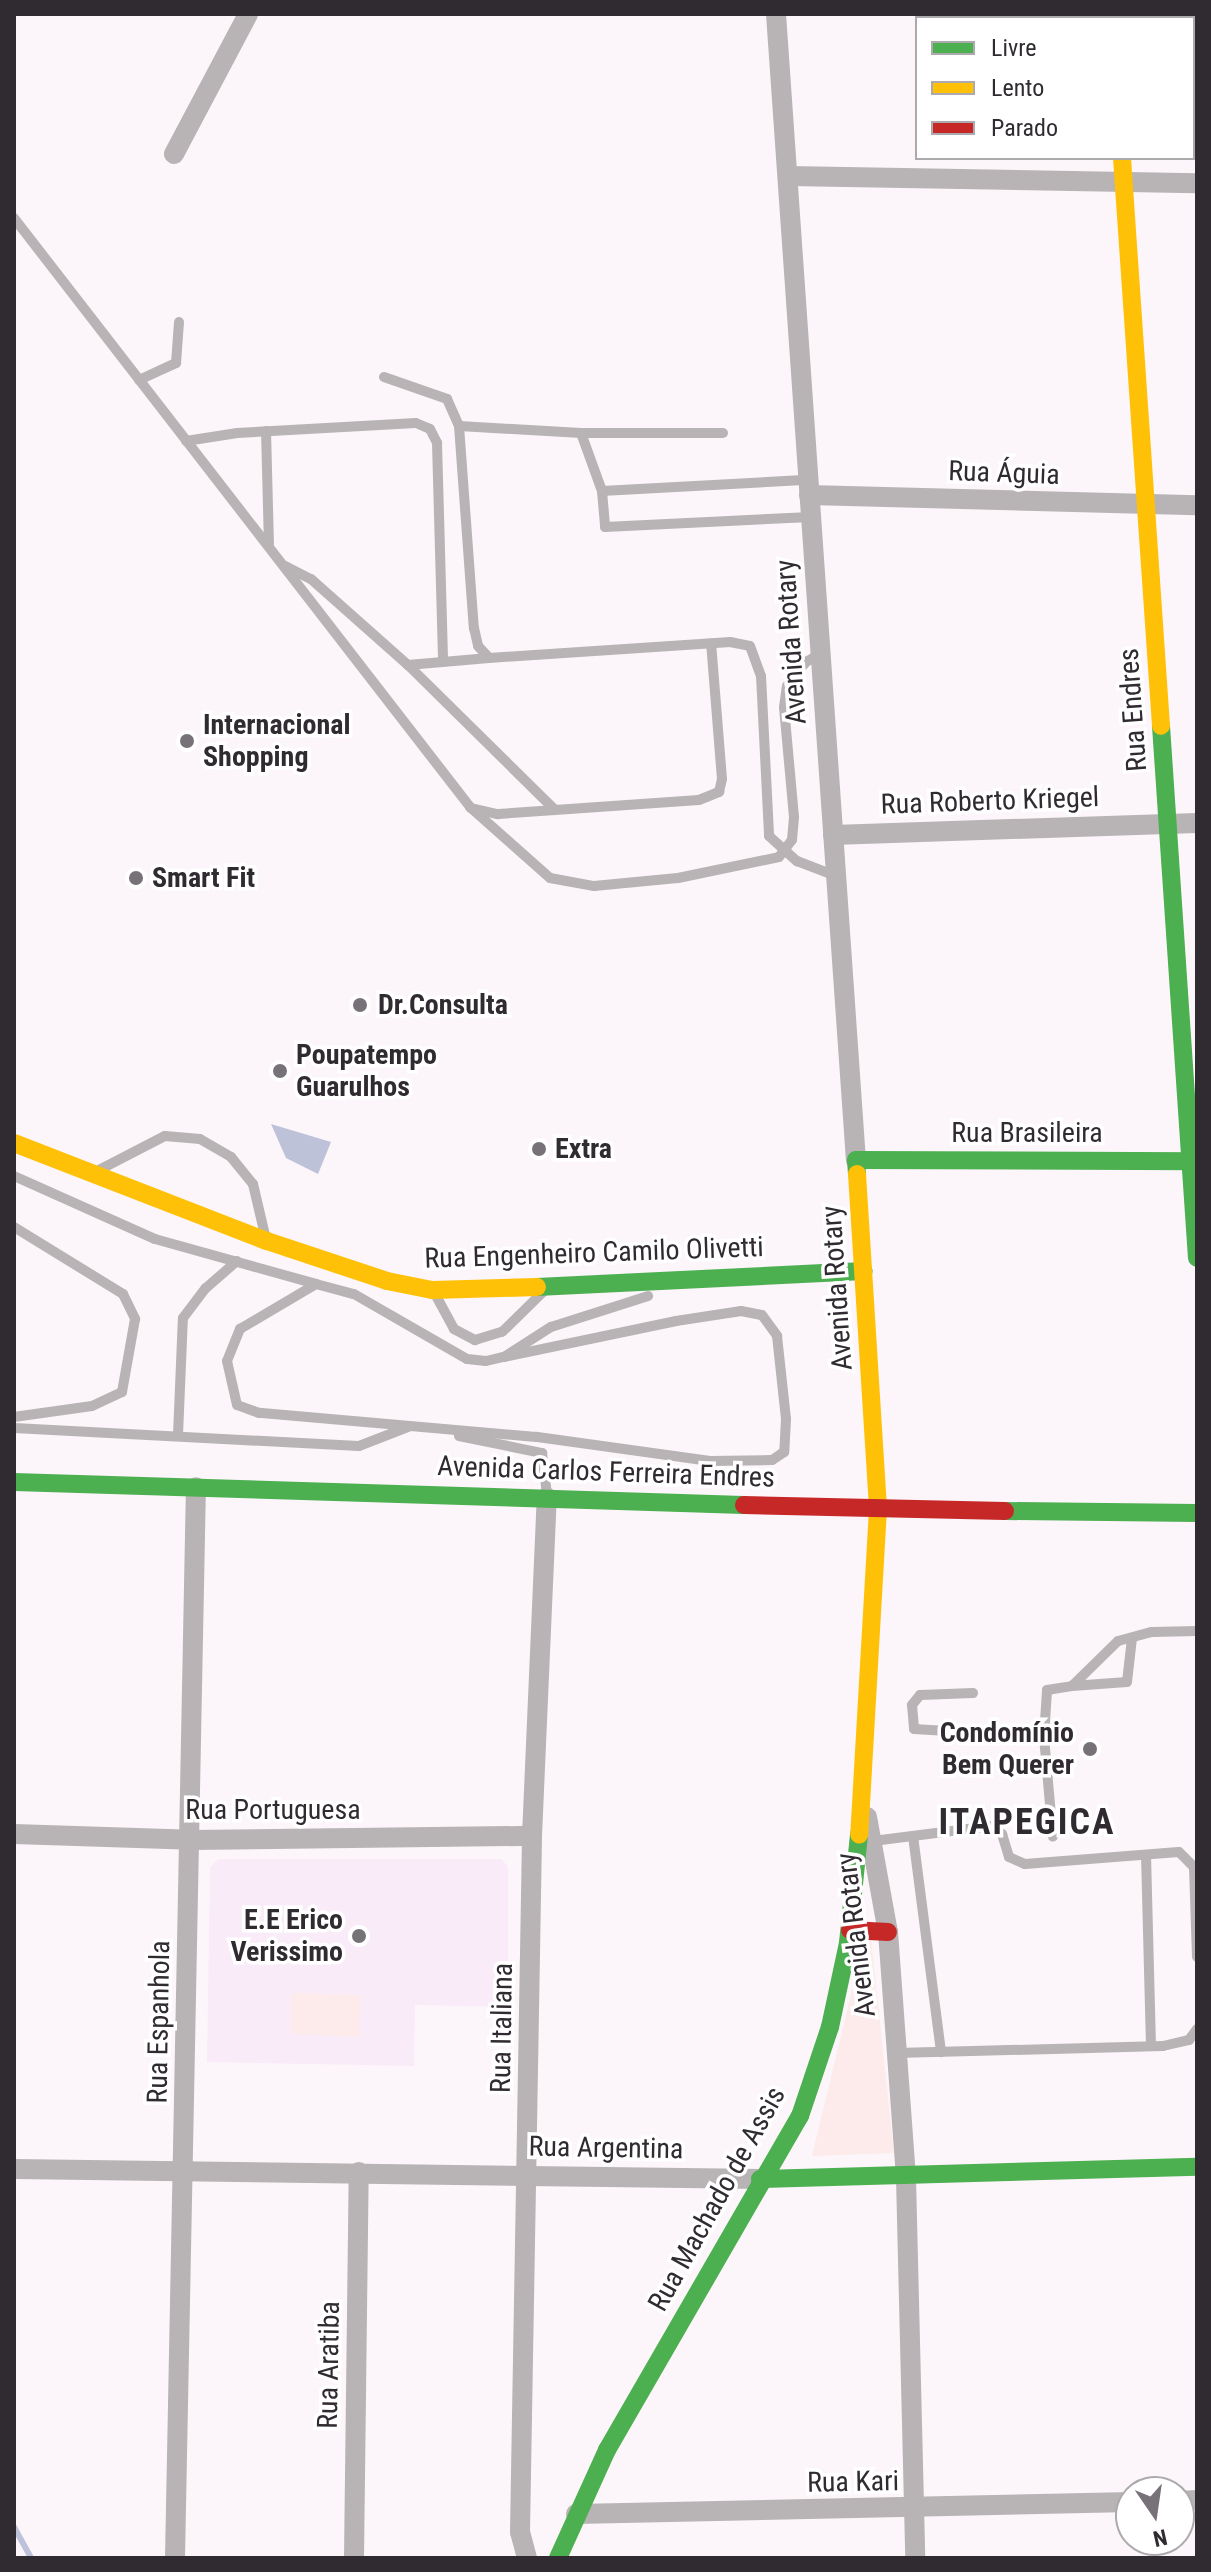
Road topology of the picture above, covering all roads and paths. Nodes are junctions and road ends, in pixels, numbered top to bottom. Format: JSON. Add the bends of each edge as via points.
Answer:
{"nodes":[{"id":1,"x":248,"y":14,"type":"edge"},
{"id":2,"x":776,"y":14,"type":"edge"},
{"id":3,"x":174,"y":154,"type":"dead end"},
{"id":4,"x":1122,"y":160,"type":"edge"},
{"id":5,"x":788,"y":176,"type":"junction"},
{"id":6,"x":1123,"y":183,"type":"junction"},
{"id":7,"x":1197,"y":183,"type":"edge"},
{"id":8,"x":14,"y":218,"type":"edge"},
{"id":9,"x":179,"y":322,"type":"dead end"},
{"id":10,"x":384,"y":377,"type":"dead end"},
{"id":11,"x":139,"y":380,"type":"junction"},
{"id":12,"x":459,"y":426,"type":"junction"},
{"id":13,"x":266,"y":431,"type":"junction"},
{"id":14,"x":581,"y":433,"type":"junction"},
{"id":15,"x":723,"y":433,"type":"dead end"},
{"id":16,"x":186,"y":441,"type":"junction"},
{"id":17,"x":809,"y":487,"type":"junction"},
{"id":18,"x":602,"y":491,"type":"junction"},
{"id":19,"x":1197,"y":505,"type":"edge"},
{"id":20,"x":1148,"y":506,"type":"junction"},
{"id":21,"x":811,"y":517,"type":"junction"},
{"id":22,"x":269,"y":544,"type":"junction"},
{"id":23,"x":281,"y":564,"type":"junction"},
{"id":24,"x":711,"y":643,"type":"junction"},
{"id":25,"x":820,"y":654,"type":"junction"},
{"id":26,"x":489,"y":658,"type":"junction"},
{"id":27,"x":443,"y":662,"type":"junction"},
{"id":28,"x":408,"y":665,"type":"junction"},
{"id":29,"x":470,"y":807,"type":"junction"},
{"id":30,"x":555,"y":810,"type":"junction"},
{"id":31,"x":1169,"y":823,"type":"junction"},
{"id":32,"x":1197,"y":823,"type":"edge"},
{"id":33,"x":833,"y":835,"type":"junction"},
{"id":34,"x":836,"y":876,"type":"junction"},
{"id":35,"x":14,"y":1143,"type":"edge"},
{"id":36,"x":856,"y":1160,"type":"junction"},
{"id":37,"x":1195,"y":1161,"type":"edge"},
{"id":38,"x":90,"y":1175,"type":"junction"},
{"id":39,"x":14,"y":1176,"type":"edge"},
{"id":40,"x":14,"y":1227,"type":"edge"},
{"id":41,"x":267,"y":1241,"type":"junction"},
{"id":42,"x":1197,"y":1258,"type":"edge"},
{"id":43,"x":237,"y":1261,"type":"junction"},
{"id":44,"x":864,"y":1271,"type":"junction"},
{"id":45,"x":703,"y":1280,"type":"junction"},
{"id":46,"x":316,"y":1284,"type":"junction"},
{"id":47,"x":547,"y":1288,"type":"junction"},
{"id":48,"x":432,"y":1290,"type":"junction"},
{"id":49,"x":504,"y":1357,"type":"junction"},
{"id":50,"x":14,"y":1417,"type":"edge"},
{"id":51,"x":408,"y":1427,"type":"junction"},
{"id":52,"x":14,"y":1428,"type":"edge"},
{"id":53,"x":448,"y":1432,"type":"junction"},
{"id":54,"x":178,"y":1435,"type":"junction"},
{"id":55,"x":14,"y":1482,"type":"edge"},
{"id":56,"x":196,"y":1487,"type":"junction"},
{"id":57,"x":547,"y":1497,"type":"junction"},
{"id":58,"x":878,"y":1509,"type":"junction"},
{"id":59,"x":1197,"y":1513,"type":"edge"},
{"id":60,"x":1197,"y":1631,"type":"edge"},
{"id":61,"x":1132,"y":1638,"type":"junction"},
{"id":62,"x":1072,"y":1686,"type":"junction"},
{"id":63,"x":973,"y":1693,"type":"dead end"},
{"id":64,"x":1044,"y":1737,"type":"junction"},
{"id":65,"x":863,"y":1797,"type":"junction"},
{"id":66,"x":14,"y":1834,"type":"edge"},
{"id":67,"x":532,"y":1836,"type":"junction"},
{"id":68,"x":913,"y":1836,"type":"junction"},
{"id":69,"x":1053,"y":1837,"type":"dead end"},
{"id":70,"x":191,"y":1840,"type":"junction"},
{"id":71,"x":873,"y":1841,"type":"junction"},
{"id":72,"x":1146,"y":1855,"type":"junction"},
{"id":73,"x":850,"y":1930,"type":"junction"},
{"id":74,"x":888,"y":1932,"type":"junction"},
{"id":75,"x":1197,"y":1957,"type":"edge"},
{"id":76,"x":1197,"y":2029,"type":"edge"},
{"id":77,"x":1151,"y":2046,"type":"junction"},
{"id":78,"x":941,"y":2052,"type":"junction"},
{"id":79,"x":897,"y":2053,"type":"junction"},
{"id":80,"x":1197,"y":2167,"type":"edge"},
{"id":81,"x":14,"y":2169,"type":"edge"},
{"id":82,"x":186,"y":2171,"type":"junction"},
{"id":83,"x":359,"y":2172,"type":"junction"},
{"id":84,"x":528,"y":2174,"type":"junction"},
{"id":85,"x":906,"y":2178,"type":"junction"},
{"id":86,"x":760,"y":2179,"type":"junction"},
{"id":87,"x":1115,"y":2503,"type":"edge"},
{"id":88,"x":913,"y":2509,"type":"junction"},
{"id":89,"x":576,"y":2514,"type":"junction"},
{"id":90,"x":175,"y":2558,"type":"edge"},
{"id":91,"x":354,"y":2558,"type":"edge"},
{"id":92,"x":527,"y":2558,"type":"edge"},
{"id":93,"x":558,"y":2558,"type":"edge"},
{"id":94,"x":915,"y":2558,"type":"edge"}],
"edges":[{"from":1,"to":3,"type":"street"},
{"from":2,"to":5,"type":"street","name":"Avenida Rotary"},
{"from":4,"to":6,"type":"street","name":"Rua Endres"},
{"from":5,"to":6,"type":"street"},
{"from":5,"to":17,"type":"street","name":"Avenida Rotary"},
{"from":6,"to":7,"type":"street"},
{"from":6,"to":20,"type":"street","name":"Rua Endres"},
{"from":8,"to":11,"type":"lane","via":[[100,322]]},
{"from":9,"to":11,"type":"lane","via":[[176,363]]},
{"from":10,"to":12,"type":"lane","via":[[447,399]]},
{"from":11,"to":16,"type":"lane"},
{"from":12,"to":14,"type":"lane"},
{"from":12,"to":26,"type":"lane","via":[[474,628],[478,646]]},
{"from":13,"to":16,"type":"lane"},
{"from":13,"to":22,"type":"lane"},
{"from":13,"to":27,"type":"lane","via":[[416,423],[430,429],[437,443]]},
{"from":14,"to":15,"type":"lane"},
{"from":14,"to":18,"type":"lane"},
{"from":16,"to":22,"type":"lane"},
{"from":17,"to":18,"type":"lane"},
{"from":17,"to":20,"type":"street","name":"Rua Águia"},
{"from":17,"to":21,"type":"street","name":"Avenida Rotary"},
{"from":18,"to":21,"type":"lane","via":[[605,527]]},
{"from":19,"to":20,"type":"street","name":"Rua Águia"},
{"from":20,"to":31,"type":"street","name":"Rua Endres"},
{"from":21,"to":25,"type":"street","name":"Avenida Rotary"},
{"from":22,"to":23,"type":"lane"},
{"from":23,"to":28,"type":"lane","via":[[311,579]]},
{"from":23,"to":29,"type":"lane"},
{"from":24,"to":26,"type":"lane"},
{"from":24,"to":30,"type":"lane","via":[[719,792],[699,800]]},
{"from":24,"to":34,"type":"lane","bridge":true,"via":[[750,646],[757,658],[769,836],[797,861]]},
{"from":25,"to":29,"type":"lane","via":[[806,662],[787,686],[784,707],[794,817],[792,840],[779,857],[678,878],[567,884],[530,864]]},
{"from":25,"to":33,"type":"street","name":"Avenida Rotary"},
{"from":26,"to":27,"type":"lane"},
{"from":27,"to":28,"type":"lane"},
{"from":28,"to":30,"type":"lane"},
{"from":29,"to":30,"type":"lane","via":[[498,814]]},
{"from":31,"to":32,"type":"street","name":"Rua Roberto Kriegel"},
{"from":31,"to":33,"type":"street","name":"Rua Roberto Kriegel"},
{"from":31,"to":37,"type":"street","name":"Rua Endres"},
{"from":33,"to":34,"type":"street","name":"Avenida Rotary"},
{"from":34,"to":36,"type":"street","name":"Avenida Rotary"},
{"from":35,"to":38,"type":"street","name":"Rua Engenheiro Camilo Olivetti"},
{"from":36,"to":37,"type":"street","name":"Rua Brasileira"},
{"from":36,"to":44,"type":"street","name":"Avenida Rotary"},
{"from":37,"to":42,"type":"street","name":"Rua Endres"},
{"from":38,"to":41,"type":"street","name":"Rua Engenheiro Camilo Olivetti"},
{"from":38,"to":41,"type":"lane","via":[[165,1136],[200,1139],[231,1157],[253,1184]]},
{"from":39,"to":43,"type":"lane","via":[[155,1239]]},
{"from":40,"to":50,"type":"lane","via":[[123,1294],[135,1319],[122,1392],[92,1406]]},
{"from":41,"to":48,"type":"street","name":"Rua Engenheiro Camilo Olivetti","via":[[387,1281]]},
{"from":43,"to":46,"type":"lane"},
{"from":43,"to":54,"type":"lane","via":[[183,1318]]},
{"from":44,"to":45,"type":"street","name":"Rua Engenheiro Camilo Olivetti"},
{"from":44,"to":58,"type":"street","name":"Avenida Rotary"},
{"from":45,"to":47,"type":"street","name":"Rua Engenheiro Camilo Olivetti"},
{"from":45,"to":49,"type":"lane","via":[[551,1327]]},
{"from":46,"to":49,"type":"lane","via":[[354,1294],[467,1359]]},
{"from":46,"to":51,"type":"lane","via":[[240,1329],[227,1361],[237,1405],[259,1413]]},
{"from":47,"to":48,"type":"street","name":"Rua Engenheiro Camilo Olivetti"},
{"from":47,"to":48,"type":"lane","via":[[502,1332],[475,1340],[454,1329]]},
{"from":49,"to":53,"type":"lane","via":[[728,1313],[770,1319],[784,1383],[784,1452],[772,1460],[743,1461]]},
{"from":51,"to":53,"type":"lane"},
{"from":51,"to":54,"type":"lane","via":[[359,1446]]},
{"from":52,"to":54,"type":"lane"},
{"from":53,"to":57,"type":"lane","via":[[542,1453]]},
{"from":55,"to":56,"type":"street","name":"Avenida Carlos Ferreira Endres"},
{"from":56,"to":57,"type":"street","name":"Avenida Carlos Ferreira Endres"},
{"from":56,"to":70,"type":"street","name":"Rua Espanhola"},
{"from":57,"to":58,"type":"street","name":"Avenida Carlos Ferreira Endres"},
{"from":57,"to":67,"type":"street","name":"Rua Italiana"},
{"from":58,"to":59,"type":"street","name":"Avenida Carlos Ferreira Endres"},
{"from":58,"to":65,"type":"street","name":"Avenida Rotary"},
{"from":60,"to":61,"type":"lane"},
{"from":61,"to":62,"type":"lane","via":[[1118,1641]]},
{"from":61,"to":62,"type":"lane","via":[[1127,1682]]},
{"from":62,"to":64,"type":"lane","via":[[1047,1690]]},
{"from":63,"to":64,"type":"lane","via":[[920,1695],[912,1705],[914,1729],[922,1734]]},
{"from":64,"to":69,"type":"lane"},
{"from":65,"to":71,"type":"street","name":"Avenida Rotary"},
{"from":65,"to":73,"type":"street","name":"Rua Machado de Assis"},
{"from":66,"to":70,"type":"street","name":"Rua Portuguesa"},
{"from":67,"to":70,"type":"street","name":"Rua Portuguesa"},
{"from":67,"to":84,"type":"street","name":"Rua Italiana"},
{"from":68,"to":71,"type":"lane"},
{"from":68,"to":72,"type":"lane","via":[[991,1826],[1002,1834],[1009,1857],[1025,1864]]},
{"from":68,"to":78,"type":"lane"},
{"from":70,"to":82,"type":"street","name":"Rua Espanhola"},
{"from":71,"to":74,"type":"street","name":"Avenida Rotary"},
{"from":72,"to":75,"type":"lane","via":[[1179,1852],[1190,1857]]},
{"from":72,"to":77,"type":"lane"},
{"from":73,"to":74,"type":"street"},
{"from":73,"to":86,"type":"street","name":"Rua Machado de Assis","via":[[817,2073],[800,2116]]},
{"from":74,"to":79,"type":"street","name":"Avenida Rotary"},
{"from":76,"to":77,"type":"lane","via":[[1181,2044]]},
{"from":77,"to":78,"type":"lane"},
{"from":78,"to":79,"type":"lane"},
{"from":79,"to":85,"type":"street","name":"Avenida Rotary"},
{"from":80,"to":85,"type":"street","name":"Rua Argentina"},
{"from":81,"to":82,"type":"street","name":"Rua Argentina"},
{"from":82,"to":83,"type":"street","name":"Rua Argentina"},
{"from":82,"to":90,"type":"street","name":"Rua Espanhola"},
{"from":83,"to":84,"type":"street","name":"Rua Argentina"},
{"from":83,"to":91,"type":"street","name":"Rua Aratiba"},
{"from":84,"to":86,"type":"street","name":"Rua Argentina"},
{"from":84,"to":92,"type":"street","name":"Rua Italiana","via":[[520,2532]]},
{"from":85,"to":86,"type":"street","name":"Rua Argentina"},
{"from":85,"to":88,"type":"street","name":"Avenida Rotary"},
{"from":86,"to":89,"type":"street","name":"Rua Machado de Assis"},
{"from":87,"to":88,"type":"street","name":"Rua Kari"},
{"from":88,"to":89,"type":"street","name":"Rua Kari"},
{"from":88,"to":94,"type":"street","name":"Avenida Rotary"},
{"from":89,"to":93,"type":"street","name":"Rua Machado de Assis"}]}
